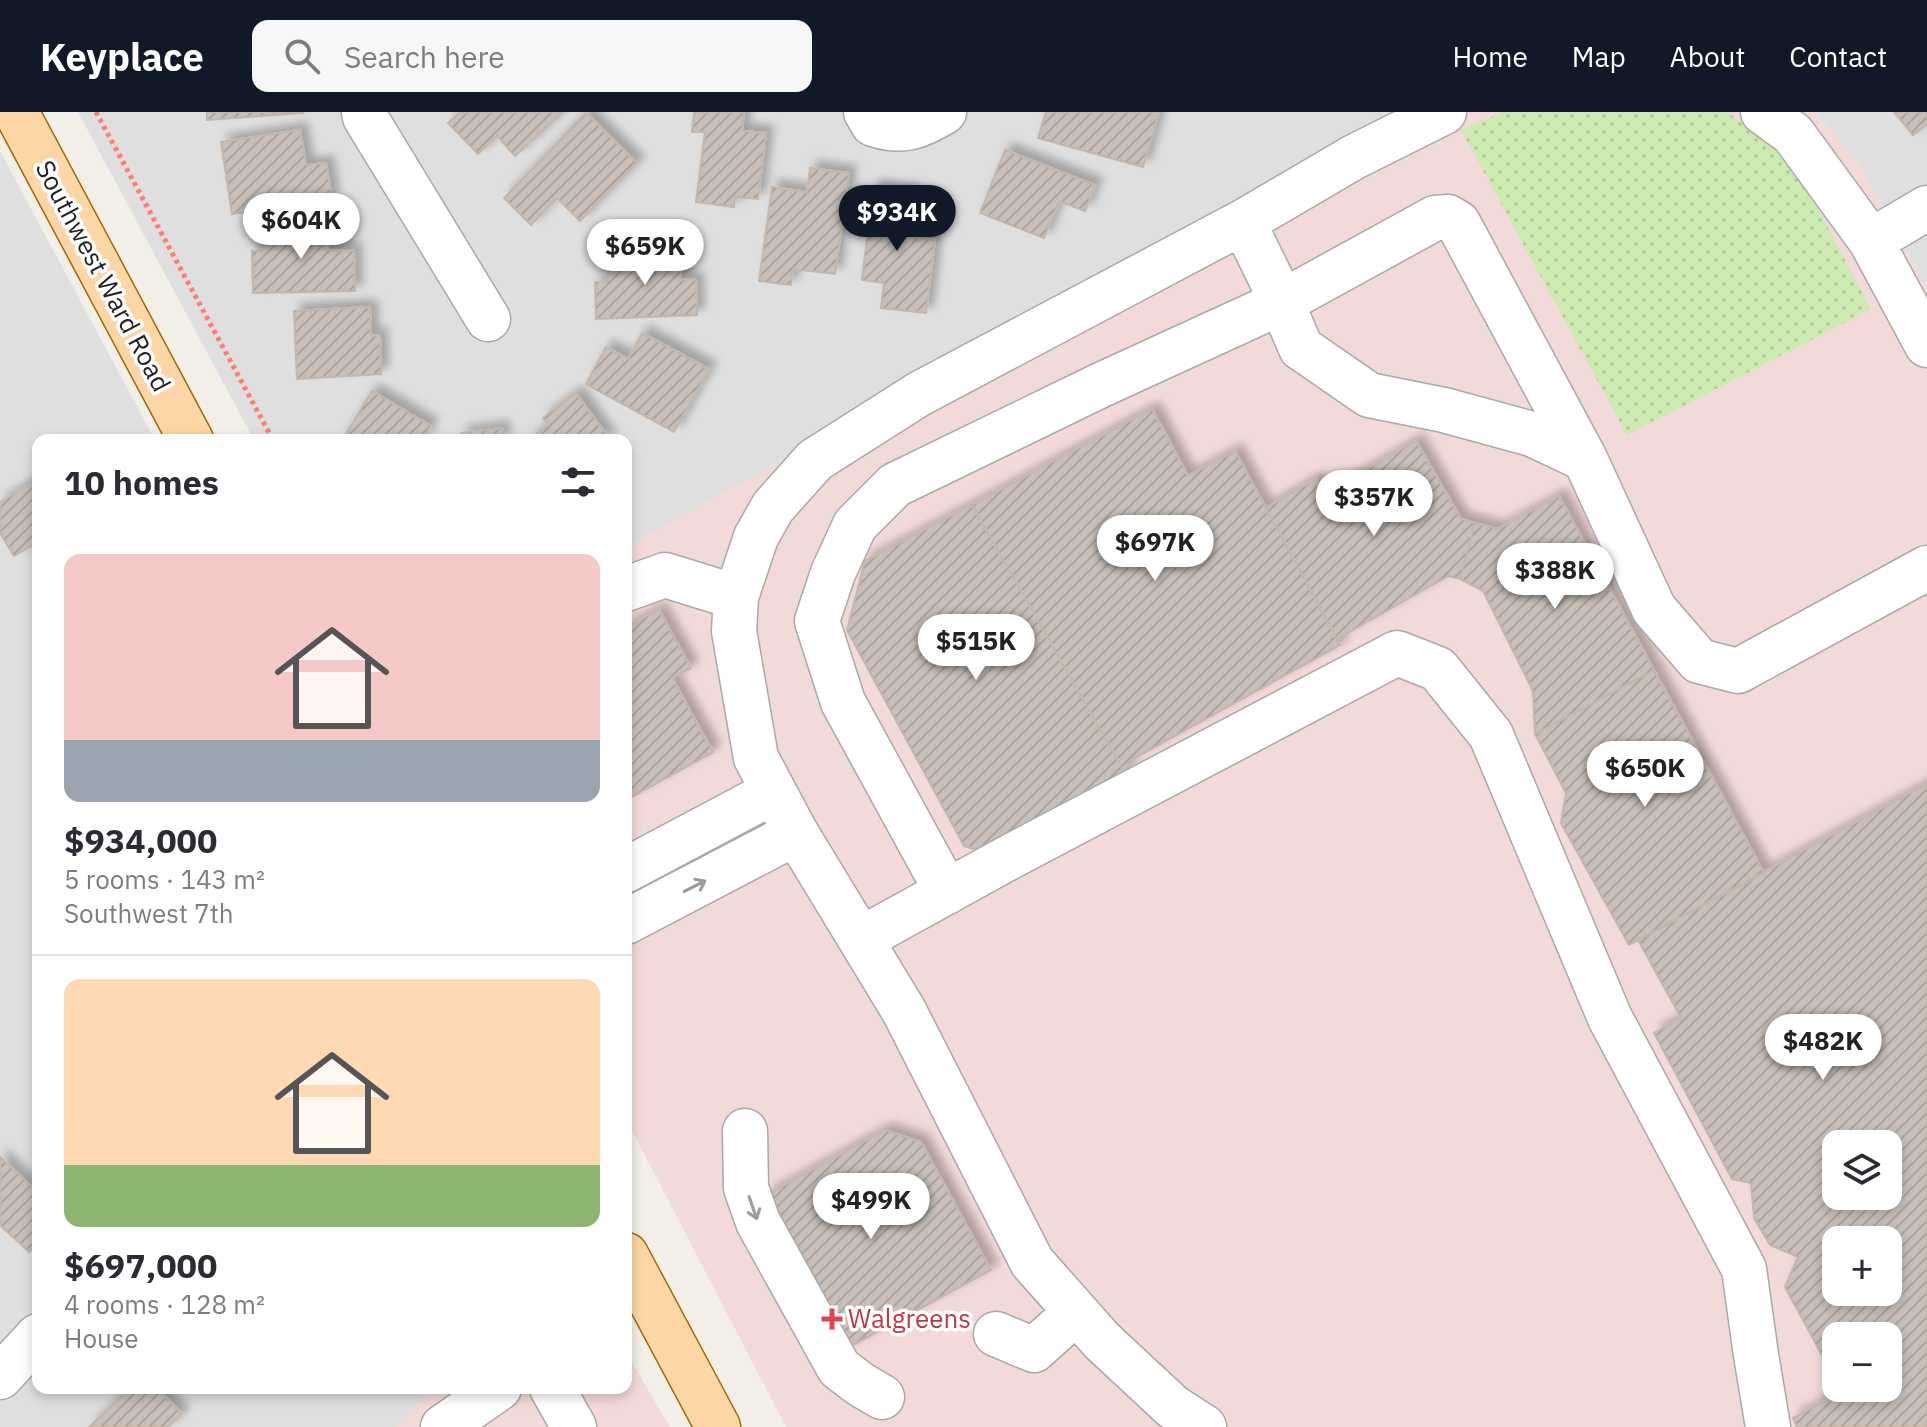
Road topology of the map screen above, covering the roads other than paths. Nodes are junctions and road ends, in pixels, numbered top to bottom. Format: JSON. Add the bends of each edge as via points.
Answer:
{"nodes":[{"id":1,"x":16,"y":112,"type":"edge"},
{"id":2,"x":364,"y":112,"type":"edge"},
{"id":3,"x":866,"y":112,"type":"edge"},
{"id":4,"x":944,"y":112,"type":"edge"},
{"id":5,"x":1444,"y":112,"type":"edge"},
{"id":6,"x":1763,"y":112,"type":"edge"},
{"id":7,"x":1927,"y":208,"type":"edge"},
{"id":8,"x":1243,"y":222,"type":"junction"},
{"id":9,"x":1871,"y":241,"type":"junction"},
{"id":10,"x":1282,"y":302,"type":"junction"},
{"id":11,"x":488,"y":319,"type":"dead end"},
{"id":12,"x":1927,"y":345,"type":"edge"},
{"id":13,"x":188,"y":434,"type":"edge"},
{"id":14,"x":1585,"y":459,"type":"junction"},
{"id":15,"x":1927,"y":568,"type":"edge"},
{"id":16,"x":632,"y":587,"type":"edge"},
{"id":17,"x":736,"y":597,"type":"junction"},
{"id":18,"x":773,"y":792,"type":"junction"},
{"id":19,"x":796,"y":833,"type":"junction"},
{"id":20,"x":632,"y":867,"type":"edge"},
{"id":21,"x":947,"y":892,"type":"junction"},
{"id":22,"x":632,"y":919,"type":"edge"},
{"id":23,"x":861,"y":939,"type":"junction"},
{"id":24,"x":745,"y":1131,"type":"dead end"},
{"id":25,"x":632,"y":1281,"type":"edge"},
{"id":26,"x":637,"y":1302,"type":"edge"},
{"id":27,"x":1076,"y":1312,"type":"junction"},
{"id":28,"x":996,"y":1334,"type":"dead end"},
{"id":29,"x":32,"y":1342,"type":"edge"},
{"id":30,"x":0,"y":1377,"type":"edge"},
{"id":31,"x":490,"y":1394,"type":"edge"},
{"id":32,"x":555,"y":1394,"type":"edge"},
{"id":33,"x":882,"y":1397,"type":"dead end"},
{"id":34,"x":443,"y":1427,"type":"edge"},
{"id":35,"x":574,"y":1427,"type":"edge"},
{"id":36,"x":718,"y":1427,"type":"edge"},
{"id":37,"x":1204,"y":1427,"type":"edge"},
{"id":38,"x":1768,"y":1427,"type":"edge"}],
"edges":[{"from":1,"to":13,"type":"main road","name":"Southwest Ward Road"},
{"from":2,"to":11,"type":"street"},
{"from":3,"to":4,"type":"street","via":[[873,124],[889,130],[921,125]]},
{"from":5,"to":8,"type":"street"},
{"from":6,"to":9,"type":"street","via":[[1793,134]]},
{"from":7,"to":9,"type":"street"},
{"from":8,"to":10,"type":"street"},
{"from":8,"to":17,"type":"street","via":[[919,394],[815,460],[773,507],[756,537]]},
{"from":9,"to":12,"type":"street"},
{"from":10,"to":14,"type":"street","via":[[1301,348],[1369,395],[1532,434]]},
{"from":10,"to":14,"type":"street","via":[[1435,218],[1448,217],[1458,223]]},
{"from":10,"to":21,"type":"street","via":[[895,485],[855,525],[817,621],[843,702]]},
{"from":14,"to":15,"type":"street","via":[[1654,609],[1699,661],[1738,671]]},
{"from":16,"to":17,"type":"street","via":[[665,575]]},
{"from":17,"to":18,"type":"street","via":[[734,631],[756,758]]},
{"from":18,"to":19,"type":"street"},
{"from":18,"to":20,"type":"street"},
{"from":22,"to":19,"type":"street","one_way":true},
{"from":19,"to":23,"type":"street"},
{"from":21,"to":23,"type":"street"},
{"from":21,"to":38,"type":"street","via":[[1397,653],[1438,669],[1491,735],[1610,1018],[1744,1269]]},
{"from":23,"to":27,"type":"street","via":[[904,1011],[1032,1262]]},
{"from":24,"to":33,"type":"street","one_way":true,"via":[[746,1188],[758,1222],[839,1368]]},
{"from":25,"to":26,"type":"main road"},
{"from":26,"to":36,"type":"main road"},
{"from":27,"to":28,"type":"street","via":[[1034,1350]]},
{"from":27,"to":37,"type":"street","via":[[1173,1407]]},
{"from":29,"to":30,"type":"street"},
{"from":31,"to":34,"type":"street"},
{"from":32,"to":35,"type":"street"}]}
